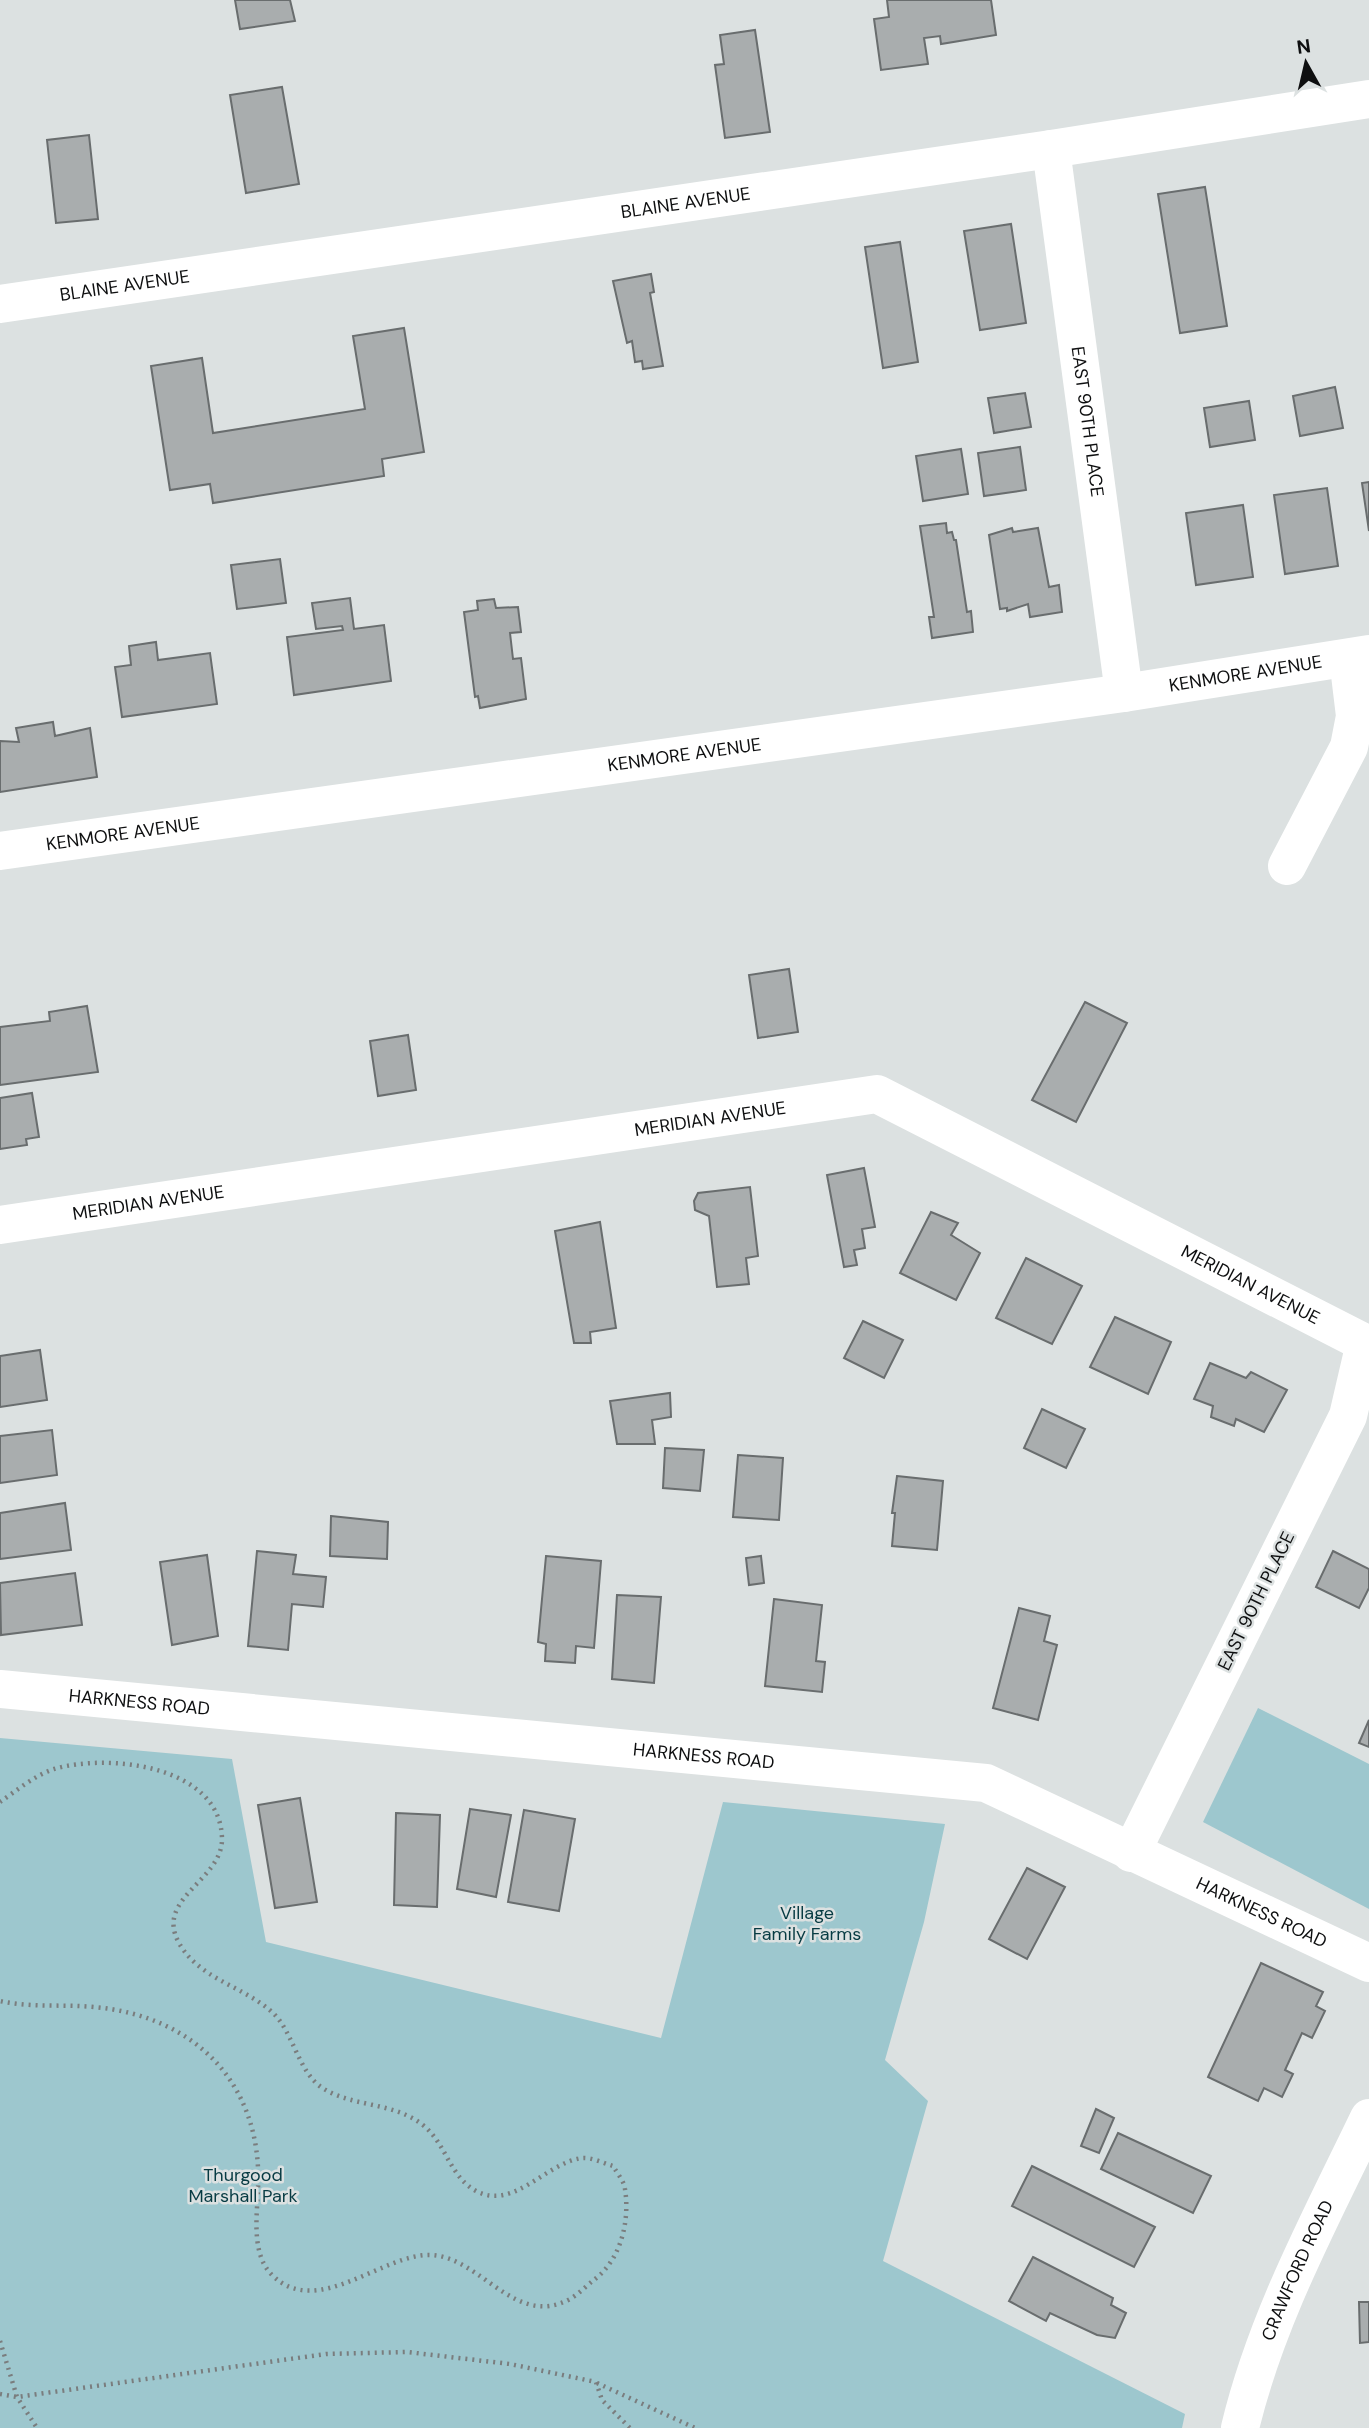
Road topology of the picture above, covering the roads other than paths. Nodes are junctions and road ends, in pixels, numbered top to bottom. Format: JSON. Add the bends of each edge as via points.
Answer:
{"nodes":[{"id":1,"x":1369,"y":99,"type":"edge"},
{"id":2,"x":1051,"y":149,"type":"junction"},
{"id":3,"x":0,"y":304,"type":"edge"},
{"id":4,"x":1358,"y":656,"type":"edge"},
{"id":5,"x":1124,"y":692,"type":"junction"},
{"id":6,"x":0,"y":850,"type":"edge"},
{"id":7,"x":1287,"y":866,"type":"dead end"},
{"id":8,"x":0,"y":1225,"type":"edge"},
{"id":9,"x":1365,"y":1343,"type":"joint"},
{"id":10,"x":0,"y":1689,"type":"edge"},
{"id":11,"x":1130,"y":1853,"type":"junction"},
{"id":12,"x":1369,"y":1963,"type":"edge"},
{"id":13,"x":1369,"y":2118,"type":"edge"},
{"id":14,"x":1240,"y":2428,"type":"edge"}],
"edges":[{"from":1,"to":2,"type":"street","name":"BLAINE AVENUE"},
{"from":2,"to":3,"type":"street","name":"BLAINE AVENUE"},
{"from":2,"to":5,"type":"street","name":"EAST 90TH PLACE"},
{"from":4,"to":5,"type":"street","name":"KENMORE AVENUE"},
{"from":4,"to":7,"type":"street","via":[[1349,747]]},
{"from":5,"to":6,"type":"street","name":"KENMORE AVENUE"},
{"from":8,"to":9,"type":"street","name":"MERIDIAN AVENUE","via":[[877,1094]]},
{"from":9,"to":11,"type":"street","name":"EAST 90TH PLACE","via":[[1348,1416]]},
{"from":10,"to":11,"type":"street","name":"HARKNESS ROAD","via":[[986,1783]]},
{"from":11,"to":12,"type":"street","name":"HARKNESS ROAD"},
{"from":13,"to":14,"type":"street","name":"CRAWFORD ROAD","via":[[1294,2274],[1263,2351]]}]}
